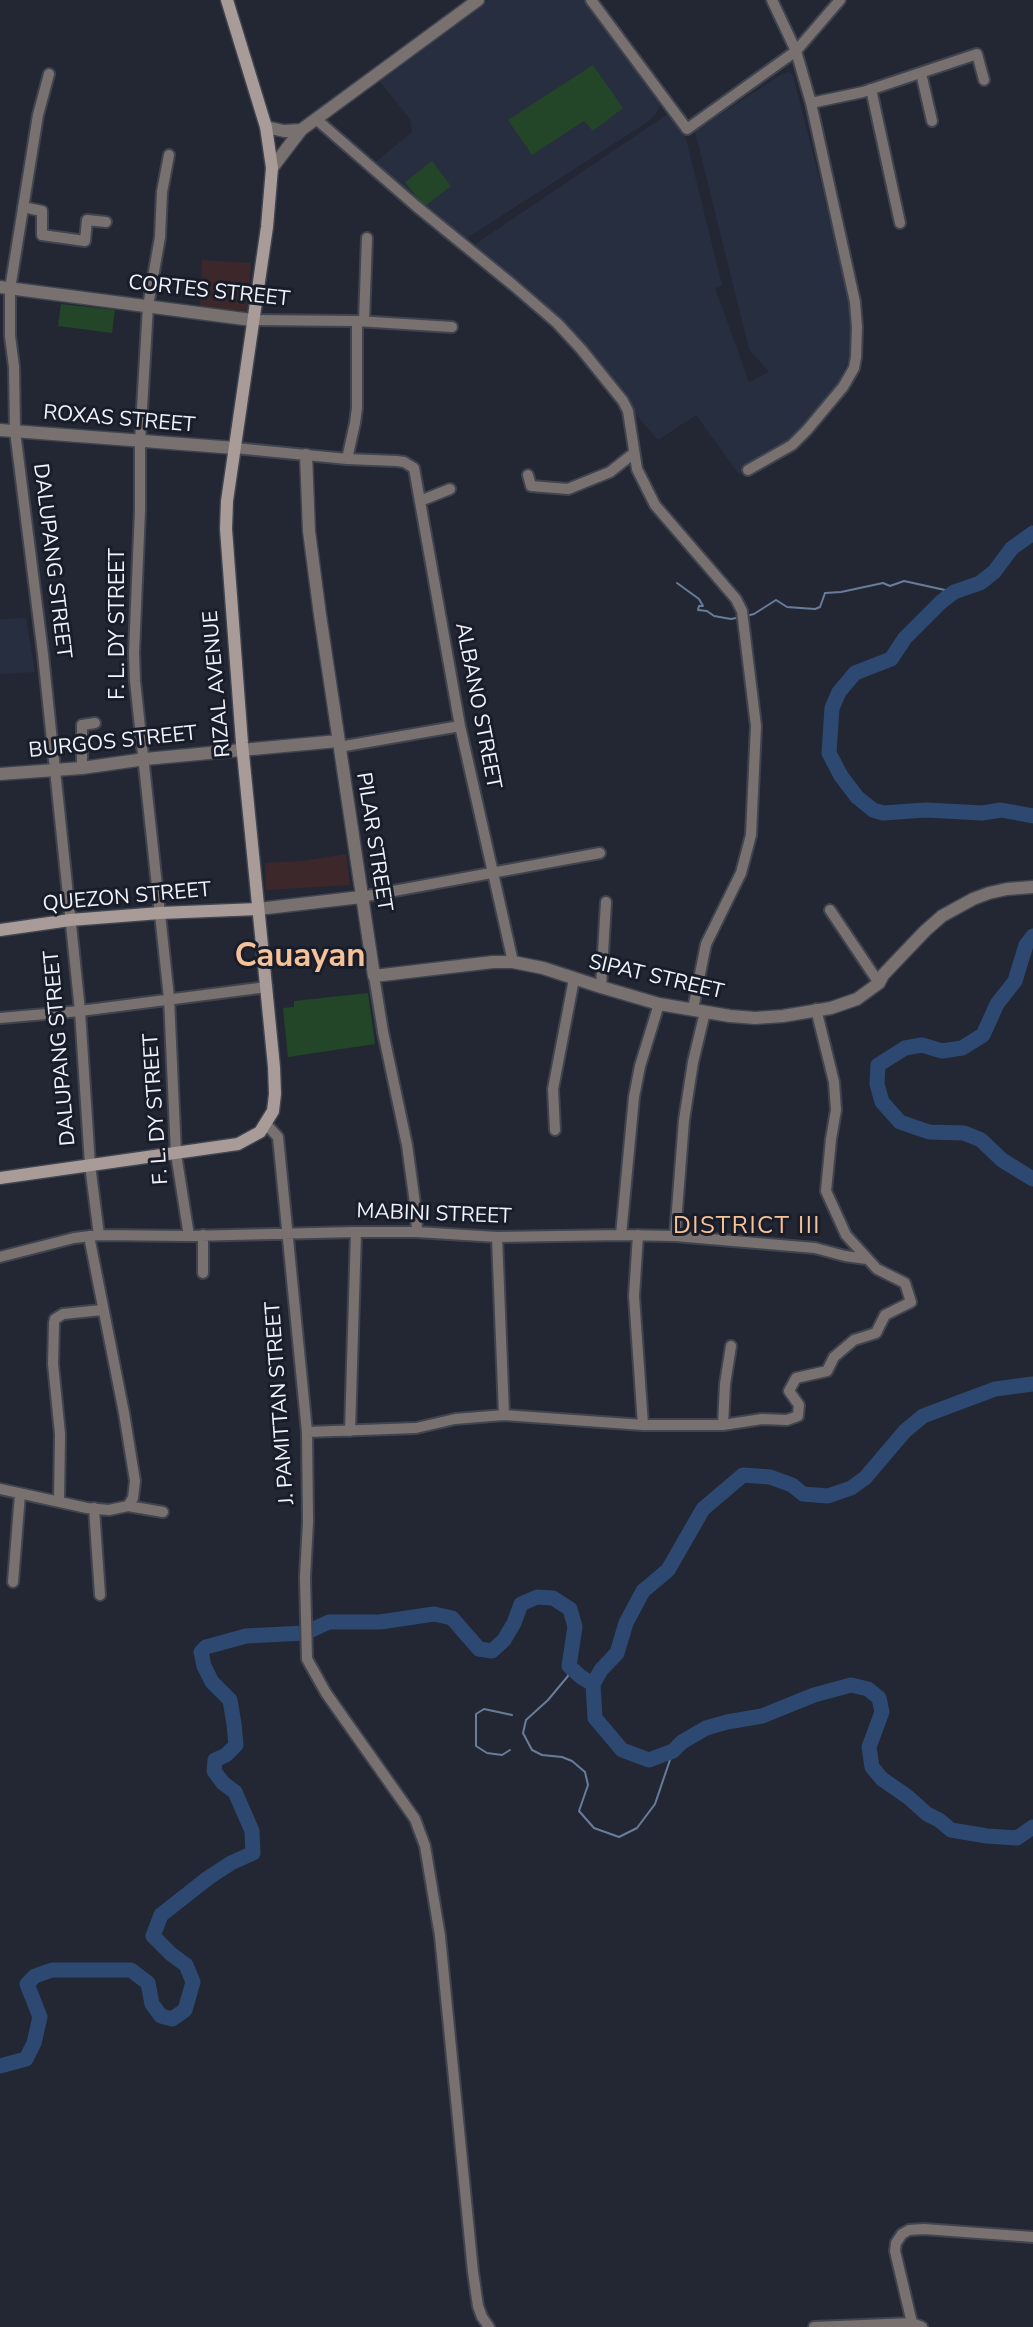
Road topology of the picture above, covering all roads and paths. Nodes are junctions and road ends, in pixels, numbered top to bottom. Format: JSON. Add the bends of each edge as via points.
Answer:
{"nodes":[{"id":1,"x":227,"y":0,"type":"edge"},
{"id":2,"x":478,"y":0,"type":"edge"},
{"id":3,"x":591,"y":0,"type":"edge"},
{"id":4,"x":772,"y":0,"type":"edge"},
{"id":5,"x":840,"y":0,"type":"edge"},
{"id":6,"x":796,"y":51,"type":"junction"},
{"id":7,"x":921,"y":73,"type":"junction"},
{"id":8,"x":49,"y":74,"type":"dead end"},
{"id":9,"x":984,"y":80,"type":"dead end"},
{"id":10,"x":871,"y":89,"type":"junction"},
{"id":11,"x":811,"y":103,"type":"junction"},
{"id":12,"x":315,"y":119,"type":"junction"},
{"id":13,"x":932,"y":121,"type":"dead end"},
{"id":14,"x":266,"y":127,"type":"junction"},
{"id":15,"x":301,"y":130,"type":"junction"},
{"id":16,"x":170,"y":155,"type":"dead end"},
{"id":17,"x":272,"y":168,"type":"junction"},
{"id":18,"x":23,"y":207,"type":"junction"},
{"id":19,"x":106,"y":222,"type":"dead end"},
{"id":20,"x":900,"y":223,"type":"dead end"},
{"id":21,"x":367,"y":238,"type":"dead end"},
{"id":22,"x":5,"y":288,"type":"edge"},
{"id":23,"x":148,"y":306,"type":"junction"},
{"id":24,"x":252,"y":320,"type":"junction"},
{"id":25,"x":360,"y":321,"type":"junction"},
{"id":26,"x":452,"y":327,"type":"dead end"},
{"id":27,"x":0,"y":430,"type":"edge"},
{"id":28,"x":15,"y":431,"type":"junction"},
{"id":29,"x":140,"y":442,"type":"junction"},
{"id":30,"x":235,"y":448,"type":"junction"},
{"id":31,"x":634,"y":453,"type":"junction"},
{"id":32,"x":306,"y":455,"type":"junction"},
{"id":33,"x":346,"y":459,"type":"junction"},
{"id":34,"x":748,"y":470,"type":"dead end"},
{"id":35,"x":528,"y":475,"type":"dead end"},
{"id":36,"x":450,"y":489,"type":"dead end"},
{"id":37,"x":420,"y":501,"type":"junction"},
{"id":38,"x":95,"y":723,"type":"dead end"},
{"id":39,"x":460,"y":726,"type":"junction"},
{"id":40,"x":338,"y":744,"type":"junction"},
{"id":41,"x":243,"y":750,"type":"junction"},
{"id":42,"x":145,"y":759,"type":"junction"},
{"id":43,"x":82,"y":768,"type":"junction"},
{"id":44,"x":55,"y":770,"type":"junction"},
{"id":45,"x":0,"y":774,"type":"edge"},
{"id":46,"x":600,"y":853,"type":"dead end"},
{"id":47,"x":495,"y":873,"type":"junction"},
{"id":48,"x":1033,"y":887,"type":"edge"},
{"id":49,"x":361,"y":897,"type":"junction"},
{"id":50,"x":606,"y":902,"type":"dead end"},
{"id":51,"x":258,"y":909,"type":"junction"},
{"id":52,"x":830,"y":910,"type":"dead end"},
{"id":53,"x":160,"y":913,"type":"junction"},
{"id":54,"x":70,"y":920,"type":"junction"},
{"id":55,"x":0,"y":930,"type":"edge"},
{"id":56,"x":513,"y":962,"type":"junction"},
{"id":57,"x":374,"y":976,"type":"junction"},
{"id":58,"x":574,"y":979,"type":"junction"},
{"id":59,"x":879,"y":983,"type":"junction"},
{"id":60,"x":267,"y":987,"type":"junction"},
{"id":61,"x":601,"y":987,"type":"junction"},
{"id":62,"x":169,"y":998,"type":"junction"},
{"id":63,"x":659,"y":1004,"type":"junction"},
{"id":64,"x":816,"y":1009,"type":"junction"},
{"id":65,"x":699,"y":1010,"type":"junction"},
{"id":66,"x":80,"y":1011,"type":"junction"},
{"id":67,"x":0,"y":1018,"type":"edge"},
{"id":68,"x":266,"y":1124,"type":"junction"},
{"id":69,"x":555,"y":1130,"type":"dead end"},
{"id":70,"x":176,"y":1154,"type":"junction"},
{"id":71,"x":90,"y":1165,"type":"junction"},
{"id":72,"x":0,"y":1178,"type":"edge"},
{"id":73,"x":356,"y":1232,"type":"junction"},
{"id":74,"x":417,"y":1232,"type":"junction"},
{"id":75,"x":289,"y":1233,"type":"junction"},
{"id":76,"x":94,"y":1235,"type":"junction"},
{"id":77,"x":203,"y":1235,"type":"junction"},
{"id":78,"x":621,"y":1235,"type":"junction"},
{"id":79,"x":638,"y":1235,"type":"junction"},
{"id":80,"x":189,"y":1236,"type":"junction"},
{"id":81,"x":675,"y":1236,"type":"junction"},
{"id":82,"x":496,"y":1237,"type":"junction"},
{"id":83,"x":0,"y":1257,"type":"edge"},
{"id":84,"x":867,"y":1259,"type":"junction"},
{"id":85,"x":203,"y":1273,"type":"dead end"},
{"id":86,"x":102,"y":1310,"type":"junction"},
{"id":87,"x":731,"y":1346,"type":"dead end"},
{"id":88,"x":504,"y":1415,"type":"junction"},
{"id":89,"x":643,"y":1425,"type":"junction"},
{"id":90,"x":723,"y":1425,"type":"junction"},
{"id":91,"x":350,"y":1431,"type":"junction"},
{"id":92,"x":307,"y":1432,"type":"junction"},
{"id":93,"x":0,"y":1489,"type":"edge"},
{"id":94,"x":20,"y":1494,"type":"junction"},
{"id":95,"x":59,"y":1501,"type":"junction"},
{"id":96,"x":128,"y":1506,"type":"junction"},
{"id":97,"x":94,"y":1508,"type":"junction"},
{"id":98,"x":163,"y":1512,"type":"dead end"},
{"id":99,"x":13,"y":1582,"type":"dead end"},
{"id":100,"x":100,"y":1595,"type":"dead end"},
{"id":101,"x":1033,"y":2237,"type":"edge"},
{"id":102,"x":917,"y":2325,"type":"edge"},
{"id":103,"x":489,"y":2327,"type":"edge"},
{"id":104,"x":814,"y":2327,"type":"edge"}],
"edges":[{"from":1,"to":14,"type":"main road","name":"RIZAL AVENUE"},
{"from":2,"to":12,"type":"street"},
{"from":3,"to":6,"type":"street","via":[[687,129]]},
{"from":4,"to":6,"type":"street"},
{"from":5,"to":6,"type":"street"},
{"from":6,"to":11,"type":"street"},
{"from":7,"to":9,"type":"street","via":[[977,54]]},
{"from":7,"to":10,"type":"street"},
{"from":7,"to":13,"type":"street"},
{"from":8,"to":18,"type":"street","name":"DALUPANG STREET"},
{"from":10,"to":11,"type":"street"},
{"from":10,"to":20,"type":"street"},
{"from":11,"to":34,"type":"street","via":[[855,302],[856,357],[843,387],[807,430],[792,445]]},
{"from":12,"to":15,"type":"street"},
{"from":12,"to":31,"type":"street","via":[[557,323],[608,381],[628,411]]},
{"from":14,"to":15,"type":"street"},
{"from":14,"to":17,"type":"main road","name":"RIZAL AVENUE"},
{"from":15,"to":17,"type":"street"},
{"from":16,"to":23,"type":"street","name":"F. L. DY STREET"},
{"from":17,"to":24,"type":"main road","name":"RIZAL AVENUE"},
{"from":18,"to":19,"type":"street","via":[[42,211],[42,235],[85,242],[87,220]]},
{"from":18,"to":22,"type":"street","name":"DALUPANG STREET"},
{"from":21,"to":25,"type":"street"},
{"from":22,"to":23,"type":"street","name":"CORTES STREET"},
{"from":22,"to":28,"type":"street","name":"DALUPANG STREET"},
{"from":23,"to":24,"type":"street","name":"CORTES STREET"},
{"from":23,"to":29,"type":"street","name":"F. L. DY STREET"},
{"from":24,"to":25,"type":"street","name":"CORTES STREET"},
{"from":24,"to":30,"type":"main road","name":"RIZAL AVENUE"},
{"from":25,"to":26,"type":"street","name":"CORTES STREET"},
{"from":25,"to":33,"type":"street","via":[[355,423]]},
{"from":27,"to":28,"type":"street","name":"ROXAS STREET"},
{"from":28,"to":29,"type":"street","name":"ROXAS STREET"},
{"from":28,"to":44,"type":"street","name":"DALUPANG STREET"},
{"from":29,"to":30,"type":"street","name":"ROXAS STREET"},
{"from":29,"to":42,"type":"street","name":"F. L. DY STREET","via":[[135,681]]},
{"from":30,"to":32,"type":"street"},
{"from":30,"to":41,"type":"main road","name":"RIZAL AVENUE","via":[[226,529]]},
{"from":31,"to":35,"type":"street","via":[[610,472],[568,489],[531,486]]},
{"from":31,"to":65,"type":"street","via":[[637,469],[655,505],[736,599],[744,622],[756,726],[751,835],[741,873],[706,944]]},
{"from":32,"to":33,"type":"street"},
{"from":32,"to":40,"type":"street","name":"PILAR STREET","via":[[309,531]]},
{"from":33,"to":37,"type":"street","name":"ALBANO STREET","via":[[410,465],[416,473]]},
{"from":36,"to":37,"type":"street"},
{"from":37,"to":39,"type":"street","name":"ALBANO STREET"},
{"from":38,"to":43,"type":"street","via":[[82,724]]},
{"from":39,"to":40,"type":"street"},
{"from":39,"to":47,"type":"street","name":"ALBANO STREET"},
{"from":40,"to":41,"type":"street","name":"BURGOS STREET"},
{"from":40,"to":49,"type":"street","name":"PILAR STREET"},
{"from":41,"to":42,"type":"street","name":"BURGOS STREET"},
{"from":41,"to":51,"type":"main road","name":"RIZAL AVENUE"},
{"from":42,"to":43,"type":"street","name":"BURGOS STREET"},
{"from":42,"to":53,"type":"street","name":"F. L. DY STREET"},
{"from":43,"to":44,"type":"street","name":"BURGOS STREET"},
{"from":44,"to":45,"type":"street","name":"BURGOS STREET"},
{"from":44,"to":54,"type":"street","name":"DALUPANG STREET"},
{"from":46,"to":47,"type":"street"},
{"from":47,"to":49,"type":"street"},
{"from":47,"to":56,"type":"street","name":"ALBANO STREET"},
{"from":48,"to":59,"type":"street","name":"SIPAT STREET","via":[[989,893],[942,916]]},
{"from":49,"to":51,"type":"street"},
{"from":49,"to":57,"type":"street","name":"PILAR STREET"},
{"from":50,"to":61,"type":"street"},
{"from":51,"to":53,"type":"main road","name":"QUEZON STREET"},
{"from":51,"to":60,"type":"main road","name":"RIZAL AVENUE"},
{"from":52,"to":59,"type":"street"},
{"from":53,"to":54,"type":"main road","name":"QUEZON STREET"},
{"from":53,"to":62,"type":"street","name":"F. L. DY STREET"},
{"from":54,"to":55,"type":"main road","name":"QUEZON STREET"},
{"from":54,"to":66,"type":"street","name":"DALUPANG STREET"},
{"from":56,"to":57,"type":"street","name":"SIPAT STREET"},
{"from":56,"to":58,"type":"street","name":"SIPAT STREET"},
{"from":57,"to":74,"type":"street","name":"PILAR STREET","via":[[407,1145]]},
{"from":58,"to":61,"type":"street","name":"SIPAT STREET"},
{"from":58,"to":69,"type":"street","via":[[553,1089]]},
{"from":59,"to":64,"type":"street","name":"SIPAT STREET","via":[[857,999]]},
{"from":60,"to":62,"type":"street"},
{"from":60,"to":68,"type":"main road","name":"RIZAL AVENUE","via":[[275,1094]]},
{"from":61,"to":63,"type":"street","name":"SIPAT STREET"},
{"from":62,"to":66,"type":"street"},
{"from":62,"to":70,"type":"street","name":"F. L. DY STREET"},
{"from":63,"to":65,"type":"street","name":"SIPAT STREET"},
{"from":63,"to":78,"type":"street","via":[[636,1082]]},
{"from":64,"to":65,"type":"street","name":"SIPAT STREET","via":[[755,1018]]},
{"from":64,"to":84,"type":"street","via":[[834,1082],[836,1110],[826,1191],[846,1235]]},
{"from":65,"to":81,"type":"street","via":[[684,1120]]},
{"from":66,"to":67,"type":"street"},
{"from":66,"to":71,"type":"street","name":"DALUPANG STREET"},
{"from":68,"to":70,"type":"main road","via":[[260,1132],[238,1144]]},
{"from":68,"to":75,"type":"street","via":[[278,1137]]},
{"from":70,"to":71,"type":"main road"},
{"from":70,"to":80,"type":"street","name":"F. L. DY STREET"},
{"from":71,"to":72,"type":"main road"},
{"from":71,"to":76,"type":"street","name":"DALUPANG STREET"},
{"from":73,"to":74,"type":"street","name":"MABINI STREET"},
{"from":73,"to":75,"type":"street","name":"MABINI STREET"},
{"from":73,"to":91,"type":"street"},
{"from":74,"to":82,"type":"street","name":"MABINI STREET"},
{"from":75,"to":77,"type":"street","name":"MABINI STREET"},
{"from":75,"to":92,"type":"street","name":"J. PAMITTAN STREET"},
{"from":76,"to":80,"type":"street","name":"MABINI STREET"},
{"from":76,"to":83,"type":"street","name":"MABINI STREET"},
{"from":76,"to":86,"type":"street","name":"DALUPANG STREET"},
{"from":77,"to":80,"type":"street","name":"MABINI STREET"},
{"from":77,"to":85,"type":"street"},
{"from":78,"to":79,"type":"street","name":"MABINI STREET"},
{"from":78,"to":82,"type":"street","name":"MABINI STREET"},
{"from":79,"to":81,"type":"street","name":"MABINI STREET"},
{"from":79,"to":89,"type":"street","via":[[634,1296]]},
{"from":81,"to":84,"type":"street","name":"MABINI STREET","via":[[815,1248]]},
{"from":82,"to":88,"type":"street"},
{"from":84,"to":90,"type":"street","via":[[877,1269],[905,1283],[911,1302],[885,1315],[876,1333],[855,1340],[834,1357],[827,1371],[796,1378],[789,1391],[799,1406],[798,1416]]},
{"from":86,"to":95,"type":"street","via":[[63,1314],[54,1323]]},
{"from":86,"to":96,"type":"street","name":"DALUPANG STREET","via":[[135,1481]]},
{"from":87,"to":90,"type":"street"},
{"from":88,"to":89,"type":"street"},
{"from":88,"to":91,"type":"street","via":[[454,1419],[416,1428]]},
{"from":89,"to":90,"type":"street"},
{"from":91,"to":92,"type":"street"},
{"from":92,"to":103,"type":"street","name":"J. PAMITTAN STREET","via":[[307,1659],[415,1819],[425,1846],[440,1936],[477,2306]]},
{"from":93,"to":94,"type":"street"},
{"from":94,"to":95,"type":"street"},
{"from":94,"to":99,"type":"street"},
{"from":95,"to":97,"type":"street"},
{"from":96,"to":97,"type":"street"},
{"from":96,"to":98,"type":"street"},
{"from":97,"to":100,"type":"street"},
{"from":101,"to":102,"type":"street","via":[[924,2229],[902,2234],[895,2251]]},
{"from":102,"to":104,"type":"street"}]}
